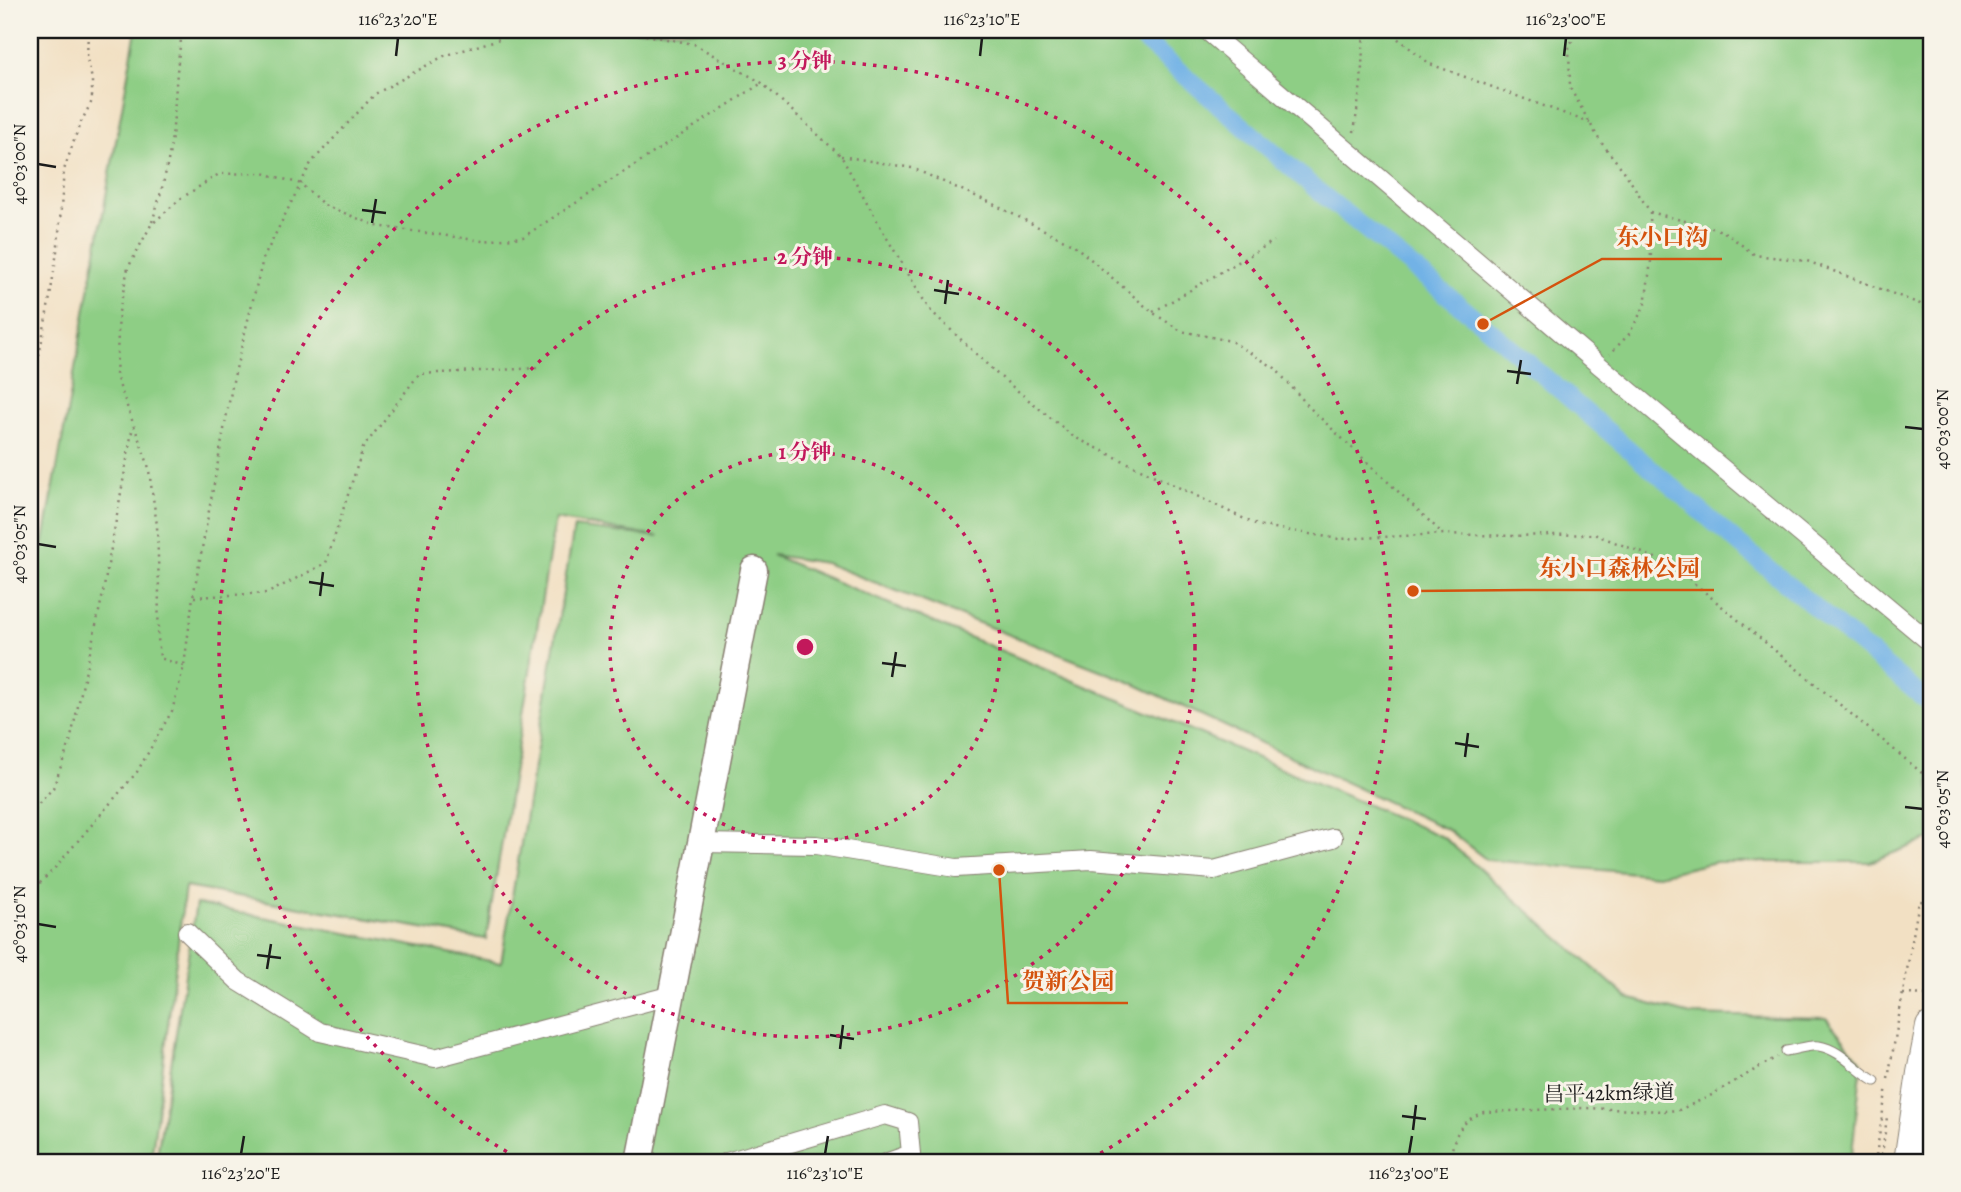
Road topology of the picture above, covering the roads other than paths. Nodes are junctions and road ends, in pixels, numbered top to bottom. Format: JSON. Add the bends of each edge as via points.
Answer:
{"nodes":[{"id":1,"x":1206,"y":30,"type":"edge"},
{"id":2,"x":754,"y":570,"type":"dead end"},
{"id":3,"x":1931,"y":643,"type":"edge"},
{"id":4,"x":1333,"y":838,"type":"dead end"},
{"id":5,"x":701,"y":843,"type":"junction"},
{"id":6,"x":187,"y":932,"type":"dead end"},
{"id":7,"x":672,"y":995,"type":"junction"},
{"id":8,"x":1931,"y":1027,"type":"edge"},
{"id":9,"x":1786,"y":1051,"type":"road end"},
{"id":10,"x":1875,"y":1081,"type":"dead end"},
{"id":11,"x":639,"y":1162,"type":"edge"},
{"id":12,"x":727,"y":1162,"type":"edge"},
{"id":13,"x":888,"y":1162,"type":"edge"},
{"id":14,"x":1909,"y":1162,"type":"edge"}],
"edges":[{"from":1,"to":3,"type":"street"},
{"from":2,"to":5,"type":"street"},
{"from":4,"to":5,"type":"street","via":[[1214,870],[1091,860],[956,868],[816,845]]},
{"from":5,"to":7,"type":"street"},
{"from":6,"to":7,"type":"street","via":[[238,981],[320,1032],[435,1058]]},
{"from":7,"to":11,"type":"street"},
{"from":8,"to":14,"type":"main road"},
{"from":9,"to":10,"type":"lane","via":[[1818,1045],[1843,1056]]},
{"from":12,"to":13,"type":"street","via":[[885,1115],[908,1122],[911,1154]]}]}
